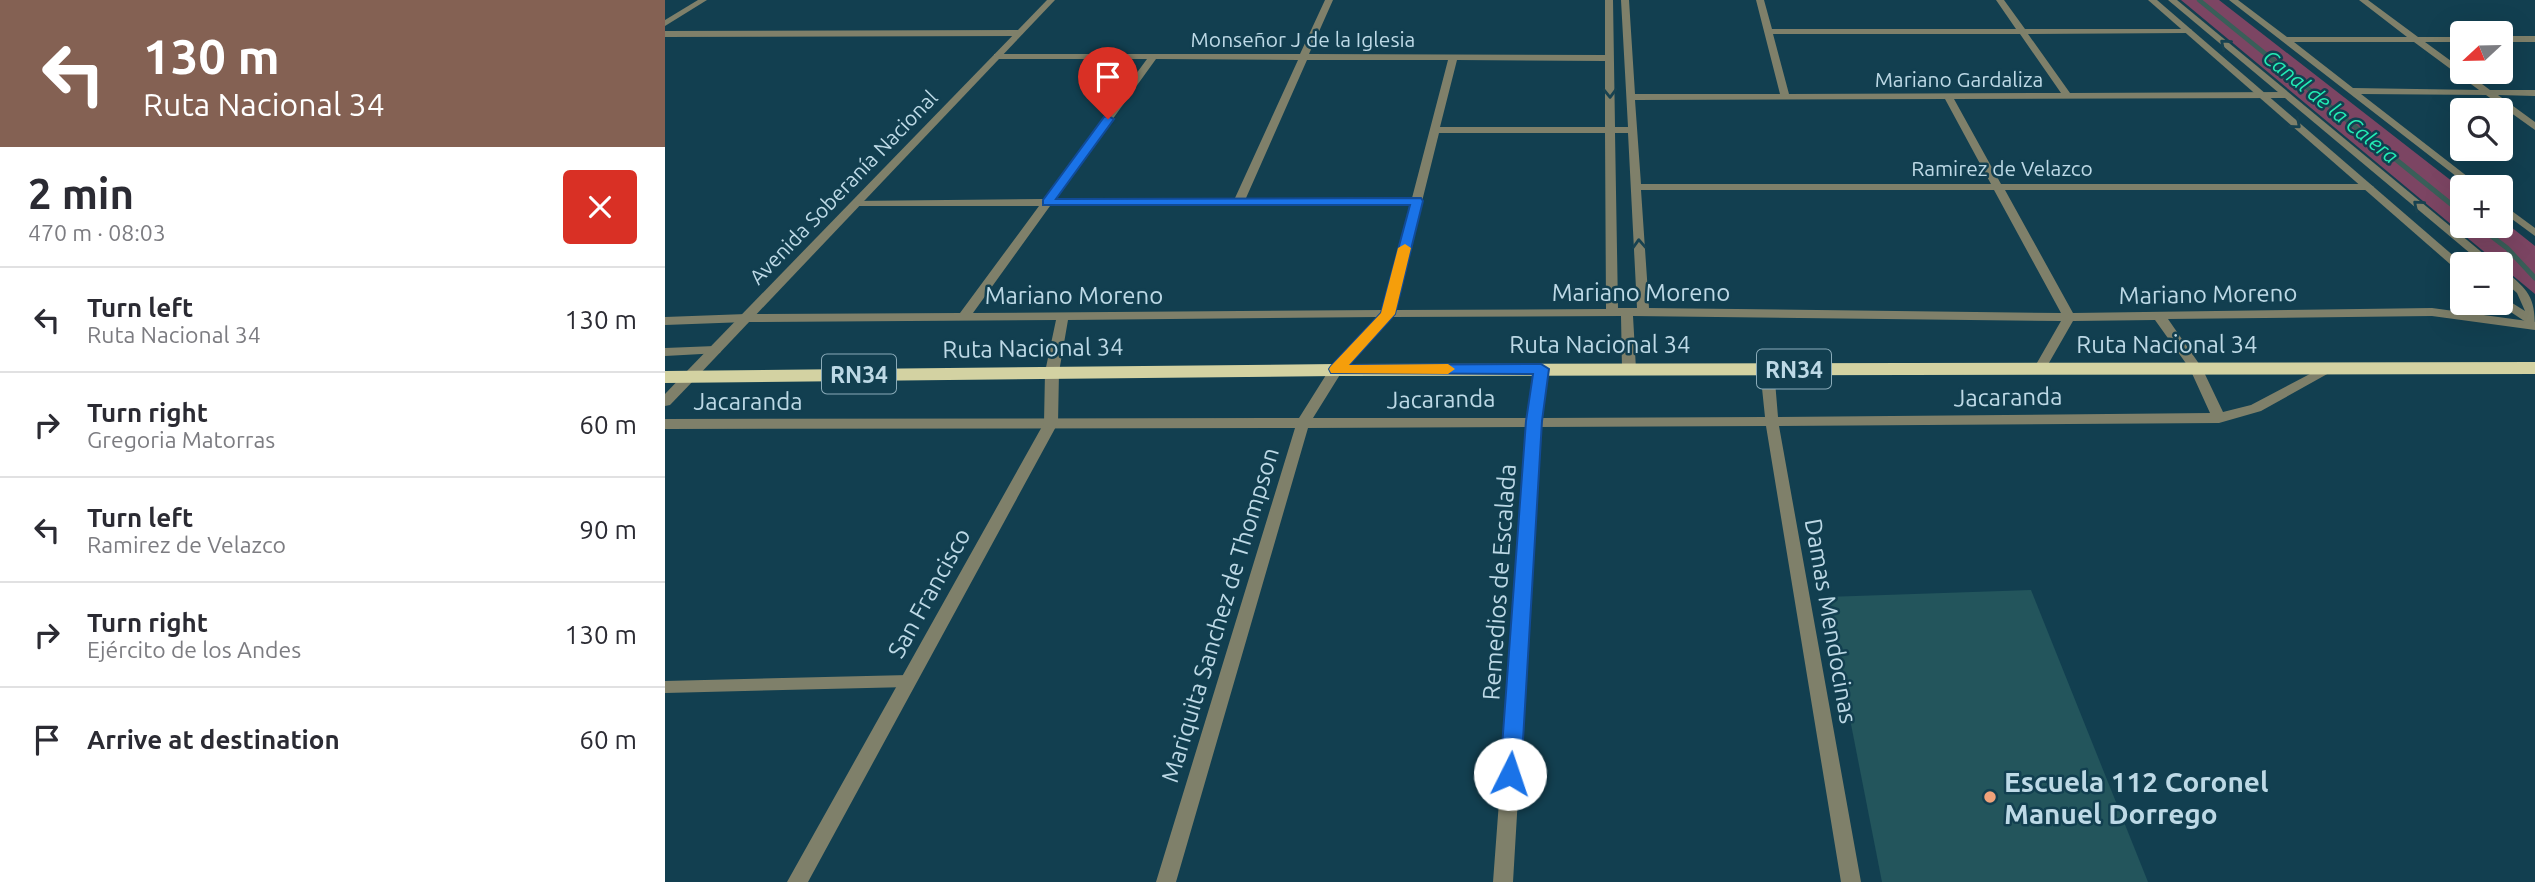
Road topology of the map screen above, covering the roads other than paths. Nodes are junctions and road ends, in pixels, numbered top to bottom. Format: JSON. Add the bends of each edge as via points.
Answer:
{"nodes":[{"id":1,"x":703,"y":0,"type":"edge"},
{"id":2,"x":1051,"y":0,"type":"edge"},
{"id":3,"x":1329,"y":0,"type":"edge"},
{"id":4,"x":1609,"y":0,"type":"edge"},
{"id":5,"x":1625,"y":0,"type":"edge"},
{"id":6,"x":1760,"y":0,"type":"edge"},
{"id":7,"x":2000,"y":0,"type":"edge"},
{"id":8,"x":2152,"y":0,"type":"edge"},
{"id":9,"x":2172,"y":0,"type":"edge"},
{"id":10,"x":2233,"y":0,"type":"edge"},
{"id":11,"x":2363,"y":0,"type":"edge"},
{"id":12,"x":665,"y":24,"type":"edge"},
{"id":13,"x":2188,"y":31,"type":"junction"},
{"id":14,"x":1770,"y":32,"type":"junction"},
{"id":15,"x":2021,"y":32,"type":"junction"},
{"id":16,"x":1019,"y":33,"type":"junction"},
{"id":17,"x":665,"y":34,"type":"edge"},
{"id":18,"x":2450,"y":39,"type":"edge"},
{"id":19,"x":2513,"y":39,"type":"edge"},
{"id":20,"x":2531,"y":39,"type":"edge"},
{"id":21,"x":2286,"y":40,"type":"junction"},
{"id":22,"x":2417,"y":40,"type":"junction"},
{"id":23,"x":2535,"y":45,"type":"edge"},
{"id":24,"x":997,"y":56,"type":"junction"},
{"id":25,"x":1154,"y":56,"type":"junction"},
{"id":26,"x":1304,"y":57,"type":"junction"},
{"id":27,"x":1453,"y":57,"type":"junction"},
{"id":28,"x":1609,"y":58,"type":"junction"},
{"id":29,"x":2352,"y":91,"type":"junction"},
{"id":30,"x":2488,"y":92,"type":"junction"},
{"id":31,"x":2535,"y":93,"type":"edge"},
{"id":32,"x":2262,"y":95,"type":"junction"},
{"id":33,"x":2286,"y":95,"type":"junction"},
{"id":34,"x":1948,"y":96,"type":"junction"},
{"id":35,"x":2068,"y":96,"type":"junction"},
{"id":36,"x":1631,"y":97,"type":"junction"},
{"id":37,"x":1786,"y":97,"type":"junction"},
{"id":38,"x":2535,"y":127,"type":"edge"},
{"id":39,"x":1435,"y":130,"type":"junction"},
{"id":40,"x":1610,"y":130,"type":"junction"},
{"id":41,"x":1633,"y":130,"type":"junction"},
{"id":42,"x":2460,"y":175,"type":"edge"},
{"id":43,"x":1636,"y":187,"type":"junction"},
{"id":44,"x":1998,"y":187,"type":"junction"},
{"id":45,"x":2369,"y":187,"type":"junction"},
{"id":46,"x":1417,"y":201,"type":"junction"},
{"id":47,"x":1239,"y":202,"type":"junction"},
{"id":48,"x":856,"y":203,"type":"junction"},
{"id":49,"x":1047,"y":203,"type":"junction"},
{"id":50,"x":2513,"y":215,"type":"edge"},
{"id":51,"x":2533,"y":229,"type":"edge"},
{"id":52,"x":2476,"y":252,"type":"edge"},
{"id":53,"x":2450,"y":258,"type":"edge"},
{"id":54,"x":2513,"y":284,"type":"edge"},
{"id":55,"x":2513,"y":308,"type":"edge"},
{"id":56,"x":1643,"y":312,"type":"junction"},
{"id":57,"x":1612,"y":313,"type":"junction"},
{"id":58,"x":1627,"y":313,"type":"junction"},
{"id":59,"x":1388,"y":314,"type":"junction"},
{"id":60,"x":964,"y":316,"type":"junction"},
{"id":61,"x":1063,"y":316,"type":"junction"},
{"id":62,"x":2159,"y":316,"type":"junction"},
{"id":63,"x":2069,"y":317,"type":"junction"},
{"id":64,"x":746,"y":318,"type":"junction"},
{"id":65,"x":665,"y":321,"type":"edge"},
{"id":66,"x":2535,"y":323,"type":"edge"},
{"id":67,"x":715,"y":350,"type":"junction"},
{"id":68,"x":665,"y":352,"type":"edge"},
{"id":69,"x":2040,"y":368,"type":"junction"},
{"id":70,"x":2196,"y":368,"type":"junction"},
{"id":71,"x":2332,"y":368,"type":"junction"},
{"id":72,"x":2535,"y":368,"type":"edge"},
{"id":73,"x":1336,"y":369,"type":"junction"},
{"id":74,"x":1541,"y":369,"type":"junction"},
{"id":75,"x":1629,"y":369,"type":"junction"},
{"id":76,"x":1767,"y":369,"type":"junction"},
{"id":77,"x":1052,"y":372,"type":"junction"},
{"id":78,"x":690,"y":376,"type":"junction"},
{"id":79,"x":665,"y":377,"type":"edge"},
{"id":80,"x":665,"y":402,"type":"edge"},
{"id":81,"x":2219,"y":418,"type":"junction"},
{"id":82,"x":1534,"y":421,"type":"junction"},
{"id":83,"x":1051,"y":423,"type":"junction"},
{"id":84,"x":1303,"y":423,"type":"junction"},
{"id":85,"x":1772,"y":423,"type":"junction"},
{"id":86,"x":665,"y":424,"type":"edge"},
{"id":87,"x":909,"y":681,"type":"junction"},
{"id":88,"x":665,"y":687,"type":"edge"},
{"id":89,"x":797,"y":882,"type":"edge"},
{"id":90,"x":1166,"y":882,"type":"edge"},
{"id":91,"x":1503,"y":882,"type":"edge"},
{"id":92,"x":1851,"y":882,"type":"edge"}],
"edges":[{"from":1,"to":12,"type":"street"},
{"from":2,"to":16,"type":"street","name":"Avenida Soberanía Nacional"},
{"from":3,"to":26,"type":"street"},
{"from":4,"to":28,"type":"street"},
{"from":5,"to":36,"type":"street"},
{"from":6,"to":14,"type":"street"},
{"from":7,"to":15,"type":"street"},
{"from":8,"to":13,"type":"street"},
{"from":33,"to":9,"type":"street","one_way":true},
{"from":10,"to":21,"type":"street"},
{"from":11,"to":22,"type":"street"},
{"from":13,"to":15,"type":"street"},
{"from":13,"to":32,"type":"street"},
{"from":14,"to":15,"type":"street"},
{"from":14,"to":37,"type":"street"},
{"from":15,"to":35,"type":"street"},
{"from":16,"to":17,"type":"street"},
{"from":16,"to":24,"type":"street","name":"Avenida Soberanía Nacional"},
{"from":18,"to":22,"type":"street"},
{"from":19,"to":20,"type":"street"},
{"from":20,"to":23,"type":"street"},
{"from":21,"to":22,"type":"street"},
{"from":21,"to":29,"type":"street"},
{"from":22,"to":30,"type":"street"},
{"from":24,"to":25,"type":"street","name":"Monseñor J de la Iglesia"},
{"from":24,"to":48,"type":"street","name":"Avenida Soberanía Nacional"},
{"from":25,"to":26,"type":"street","name":"Monseñor J de la Iglesia"},
{"from":25,"to":49,"type":"street"},
{"from":26,"to":27,"type":"street","name":"Monseñor J de la Iglesia"},
{"from":26,"to":47,"type":"street"},
{"from":27,"to":28,"type":"street","name":"Monseñor J de la Iglesia"},
{"from":27,"to":39,"type":"street"},
{"from":28,"to":40,"type":"street","one_way":true},
{"from":29,"to":30,"type":"street"},
{"from":29,"to":42,"type":"street"},
{"from":30,"to":31,"type":"street"},
{"from":30,"to":38,"type":"street"},
{"from":32,"to":33,"type":"street","name":"Mariano Gardaliza"},
{"from":32,"to":35,"type":"street","name":"Mariano Gardaliza"},
{"from":32,"to":45,"type":"street","one_way":true},
{"from":52,"to":33,"type":"street","one_way":true},
{"from":34,"to":35,"type":"street","name":"Mariano Gardaliza"},
{"from":34,"to":37,"type":"street","name":"Mariano Gardaliza"},
{"from":34,"to":44,"type":"street"},
{"from":36,"to":37,"type":"street","name":"Mariano Gardaliza"},
{"from":36,"to":41,"type":"street"},
{"from":39,"to":40,"type":"street"},
{"from":39,"to":46,"type":"street"},
{"from":40,"to":41,"type":"street"},
{"from":40,"to":57,"type":"street"},
{"from":41,"to":43,"type":"street"},
{"from":43,"to":44,"type":"street","name":"Ramirez de Velazco"},
{"from":56,"to":43,"type":"street","one_way":true},
{"from":44,"to":45,"type":"street","name":"Ramirez de Velazco"},
{"from":44,"to":63,"type":"street"},
{"from":45,"to":53,"type":"street"},
{"from":46,"to":47,"type":"street"},
{"from":46,"to":59,"type":"street"},
{"from":47,"to":49,"type":"street"},
{"from":48,"to":49,"type":"street"},
{"from":48,"to":64,"type":"street","name":"Avenida Soberanía Nacional"},
{"from":49,"to":60,"type":"street"},
{"from":50,"to":51,"type":"street"},
{"from":54,"to":66,"type":"street","via":[[2522,291]]},
{"from":55,"to":66,"type":"street"},
{"from":56,"to":58,"type":"street","name":"Mariano Moreno"},
{"from":56,"to":63,"type":"street","name":"Mariano Moreno"},
{"from":57,"to":58,"type":"street","name":"Mariano Moreno"},
{"from":57,"to":59,"type":"street","name":"Mariano Moreno"},
{"from":58,"to":75,"type":"street"},
{"from":59,"to":61,"type":"street","name":"Mariano Moreno"},
{"from":59,"to":73,"type":"street","name":"Mariquita Sanchez de Thompson"},
{"from":60,"to":61,"type":"street","name":"Mariano Moreno"},
{"from":60,"to":64,"type":"street","name":"Mariano Moreno"},
{"from":61,"to":77,"type":"street","name":"San Francisco"},
{"from":62,"to":63,"type":"street","name":"Mariano Moreno"},
{"from":62,"to":66,"type":"street","name":"Mariano Moreno","via":[[2433,312]]},
{"from":62,"to":70,"type":"street"},
{"from":63,"to":69,"type":"street"},
{"from":64,"to":65,"type":"street","name":"Mariano Moreno"},
{"from":64,"to":67,"type":"street","name":"Avenida Soberanía Nacional"},
{"from":67,"to":68,"type":"street"},
{"from":67,"to":78,"type":"street","name":"Avenida Soberanía Nacional"},
{"from":69,"to":70,"type":"highway","name":"Ruta Nacional 34","number":"RN34"},
{"from":69,"to":76,"type":"highway","name":"Ruta Nacional 34","number":"RN34"},
{"from":70,"to":71,"type":"highway","name":"Ruta Nacional 34","number":"RN34"},
{"from":70,"to":81,"type":"street"},
{"from":71,"to":72,"type":"highway","name":"Ruta Nacional 34","number":"RN34"},
{"from":71,"to":81,"type":"street","name":"Jacaranda","via":[[2256,408]]},
{"from":73,"to":74,"type":"highway","name":"Ruta Nacional 34","number":"RN34"},
{"from":73,"to":77,"type":"highway","name":"Ruta Nacional 34","number":"RN34"},
{"from":73,"to":84,"type":"street","name":"Mariquita Sanchez de Thompson"},
{"from":74,"to":75,"type":"highway","name":"Ruta Nacional 34","number":"RN34"},
{"from":74,"to":82,"type":"street","name":"Remedios de Escalada"},
{"from":75,"to":76,"type":"highway","name":"Ruta Nacional 34","number":"RN34"},
{"from":76,"to":85,"type":"street","name":"Damas Mendocinas"},
{"from":77,"to":78,"type":"highway","name":"Ruta Nacional 34","number":"RN34"},
{"from":77,"to":83,"type":"street","name":"San Francisco"},
{"from":78,"to":79,"type":"highway","name":"Ruta Nacional 34","number":"RN34"},
{"from":78,"to":80,"type":"street","name":"Avenida Soberanía Nacional"},
{"from":81,"to":85,"type":"street","name":"Jacaranda"},
{"from":82,"to":84,"type":"street","name":"Jacaranda"},
{"from":82,"to":85,"type":"street","name":"Jacaranda"},
{"from":82,"to":91,"type":"street","name":"Remedios de Escalada"},
{"from":83,"to":84,"type":"street","name":"Jacaranda"},
{"from":83,"to":86,"type":"street","name":"Jacaranda"},
{"from":83,"to":87,"type":"street","name":"San Francisco"},
{"from":84,"to":90,"type":"street","name":"Mariquita Sanchez de Thompson"},
{"from":85,"to":92,"type":"street","name":"Damas Mendocinas"},
{"from":87,"to":88,"type":"lane"},
{"from":87,"to":89,"type":"street","name":"San Francisco"}]}
